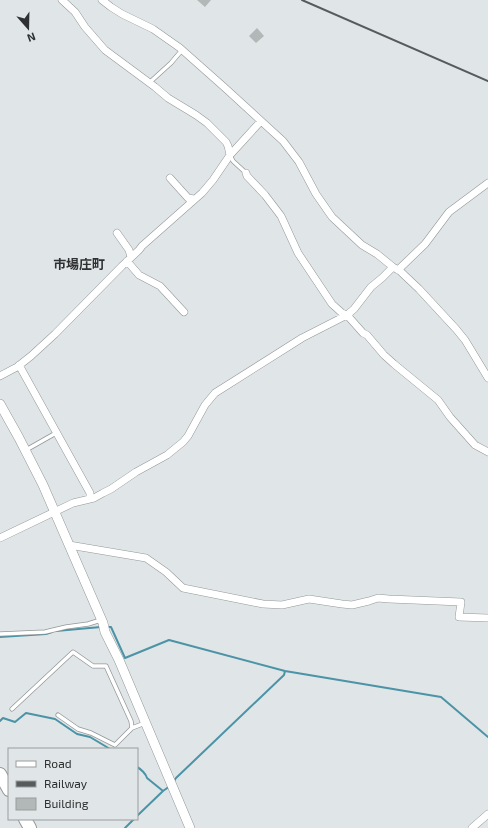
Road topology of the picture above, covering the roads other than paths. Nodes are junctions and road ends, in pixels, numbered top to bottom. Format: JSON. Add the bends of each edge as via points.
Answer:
{"nodes":[{"id":1,"x":102,"y":0,"type":"edge"},
{"id":2,"x":66,"y":1,"type":"edge"},
{"id":3,"x":182,"y":50,"type":"junction"},
{"id":4,"x":149,"y":83,"type":"junction"},
{"id":5,"x":261,"y":121,"type":"junction"},
{"id":6,"x":230,"y":155,"type":"junction"},
{"id":7,"x":246,"y":173,"type":"joint"},
{"id":8,"x":170,"y":178,"type":"dead end"},
{"id":9,"x":488,"y":183,"type":"edge"},
{"id":10,"x":194,"y":199,"type":"junction"},
{"id":11,"x":117,"y":233,"type":"dead end"},
{"id":12,"x":129,"y":259,"type":"junction"},
{"id":13,"x":396,"y":269,"type":"junction"},
{"id":14,"x":184,"y":312,"type":"dead end"},
{"id":15,"x":347,"y":315,"type":"junction"},
{"id":16,"x":19,"y":366,"type":"junction"},
{"id":17,"x":0,"y":376,"type":"edge"},
{"id":18,"x":488,"y":378,"type":"edge"},
{"id":19,"x":0,"y":404,"type":"edge"},
{"id":20,"x":56,"y":433,"type":"junction"},
{"id":21,"x":26,"y":450,"type":"junction"},
{"id":22,"x":488,"y":452,"type":"edge"},
{"id":23,"x":90,"y":498,"type":"junction"},
{"id":24,"x":55,"y":512,"type":"junction"},
{"id":25,"x":0,"y":538,"type":"edge"},
{"id":26,"x":69,"y":545,"type":"junction"},
{"id":27,"x":488,"y":618,"type":"edge"},
{"id":28,"x":103,"y":625,"type":"junction"},
{"id":29,"x":0,"y":634,"type":"edge"},
{"id":30,"x":12,"y":709,"type":"dead end"},
{"id":31,"x":58,"y":715,"type":"dead end"},
{"id":32,"x":146,"y":723,"type":"junction"},
{"id":33,"x":132,"y":728,"type":"junction"},
{"id":34,"x":0,"y":774,"type":"edge"},
{"id":35,"x":8,"y":788,"type":"edge"},
{"id":36,"x":488,"y":814,"type":"edge"},
{"id":37,"x":190,"y":828,"type":"edge"},
{"id":38,"x":472,"y":828,"type":"edge"}],
"edges":[{"from":1,"to":3,"type":"street","via":[[122,14],[153,29]]},
{"from":2,"to":4,"type":"street","via":[[105,50]]},
{"from":3,"to":4,"type":"lane"},
{"from":3,"to":5,"type":"street"},
{"from":4,"to":6,"type":"street","via":[[171,101],[207,123],[226,142]]},
{"from":5,"to":6,"type":"street"},
{"from":5,"to":13,"type":"street","via":[[292,153],[332,217],[362,246]]},
{"from":6,"to":7,"type":"lane"},
{"from":6,"to":10,"type":"street","via":[[213,180]]},
{"from":7,"to":15,"type":"street","via":[[282,216],[298,253],[332,304]]},
{"from":8,"to":10,"type":"street","via":[[188,198]]},
{"from":9,"to":13,"type":"street","via":[[449,212],[425,244]]},
{"from":10,"to":12,"type":"street"},
{"from":11,"to":12,"type":"street","via":[[129,250]]},
{"from":12,"to":14,"type":"street","via":[[139,275],[160,286]]},
{"from":12,"to":16,"type":"street","via":[[55,334]]},
{"from":13,"to":15,"type":"street","via":[[371,287]]},
{"from":13,"to":18,"type":"street","via":[[419,289],[456,329]]},
{"from":15,"to":22,"type":"street","via":[[384,355],[438,400],[475,444]]},
{"from":15,"to":23,"type":"street","via":[[302,338],[215,393],[183,442],[167,455],[112,489]]},
{"from":16,"to":17,"type":"street"},
{"from":16,"to":20,"type":"street"},
{"from":19,"to":21,"type":"street"},
{"from":20,"to":21,"type":"lane"},
{"from":20,"to":23,"type":"street","via":[[90,493]]},
{"from":21,"to":24,"type":"street"},
{"from":23,"to":24,"type":"street"},
{"from":24,"to":25,"type":"street"},
{"from":24,"to":26,"type":"street"},
{"from":26,"to":27,"type":"street","via":[[146,558],[183,588],[263,604],[282,605],[309,599],[352,605],[378,598],[461,602],[460,617]]},
{"from":26,"to":28,"type":"street"},
{"from":28,"to":29,"type":"lane","via":[[88,624],[45,632]]},
{"from":28,"to":32,"type":"street"},
{"from":30,"to":33,"type":"lane","via":[[73,652],[93,666],[106,666]]},
{"from":31,"to":33,"type":"lane","via":[[78,729],[115,745]]},
{"from":32,"to":33,"type":"lane"},
{"from":32,"to":37,"type":"street"},
{"from":34,"to":35,"type":"highway"},
{"from":36,"to":38,"type":"street"}]}
